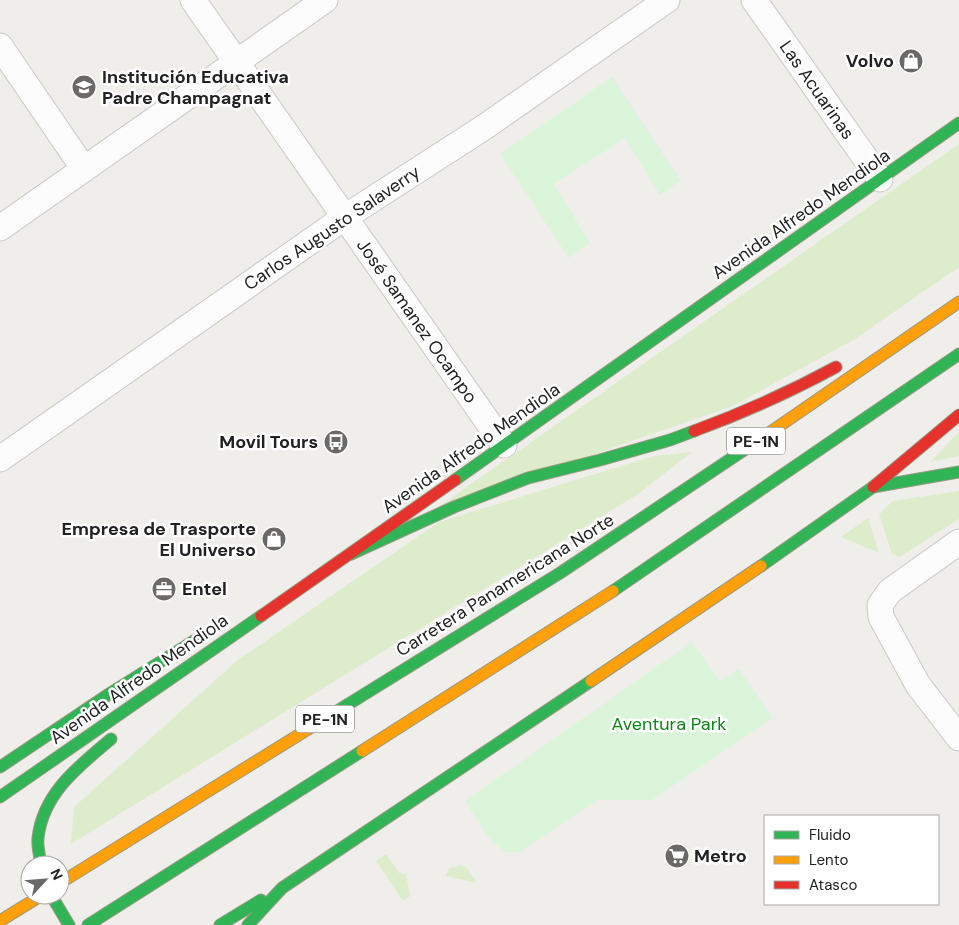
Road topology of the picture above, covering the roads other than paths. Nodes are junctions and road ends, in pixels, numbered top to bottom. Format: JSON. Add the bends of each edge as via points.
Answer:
{"nodes":[{"id":1,"x":193,"y":0,"type":"edge"},
{"id":2,"x":325,"y":0,"type":"edge"},
{"id":3,"x":666,"y":0,"type":"edge"},
{"id":4,"x":754,"y":0,"type":"edge"},
{"id":5,"x":0,"y":46,"type":"edge"},
{"id":6,"x":236,"y":61,"type":"junction"},
{"id":7,"x":959,"y":124,"type":"edge"},
{"id":8,"x":84,"y":169,"type":"junction"},
{"id":9,"x":880,"y":180,"type":"junction"},
{"id":10,"x":345,"y":217,"type":"junction"},
{"id":11,"x":0,"y":228,"type":"edge"},
{"id":12,"x":955,"y":305,"type":"edge"},
{"id":13,"x":878,"y":344,"type":"dead end"},
{"id":14,"x":959,"y":354,"type":"edge"},
{"id":15,"x":844,"y":362,"type":"dead end"},
{"id":16,"x":959,"y":415,"type":"edge"},
{"id":17,"x":504,"y":445,"type":"junction"},
{"id":18,"x":0,"y":459,"type":"edge"},
{"id":19,"x":959,"y":472,"type":"edge"},
{"id":20,"x":873,"y":487,"type":"junction"},
{"id":21,"x":959,"y":542,"type":"edge"},
{"id":22,"x":351,"y":554,"type":"junction"},
{"id":23,"x":269,"y":596,"type":"dead end"},
{"id":24,"x":240,"y":630,"type":"junction"},
{"id":25,"x":210,"y":632,"type":"dead end"},
{"id":26,"x":136,"y":717,"type":"dead end"},
{"id":27,"x":122,"y":729,"type":"dead end"},
{"id":28,"x":959,"y":738,"type":"edge"},
{"id":29,"x":0,"y":767,"type":"edge"},
{"id":30,"x":0,"y":797,"type":"edge"},
{"id":31,"x":40,"y":855,"type":"edge"},
{"id":32,"x":70,"y":877,"type":"edge"},
{"id":33,"x":282,"y":888,"type":"junction"},
{"id":34,"x":26,"y":905,"type":"edge"},
{"id":35,"x":57,"y":905,"type":"edge"},
{"id":36,"x":0,"y":922,"type":"edge"},
{"id":37,"x":69,"y":925,"type":"edge"},
{"id":38,"x":88,"y":925,"type":"edge"},
{"id":39,"x":220,"y":925,"type":"edge"},
{"id":40,"x":248,"y":925,"type":"edge"}],
"edges":[{"from":1,"to":6,"type":"street","name":"José Samanez Ocampo"},
{"from":2,"to":6,"type":"street"},
{"from":3,"to":10,"type":"street","name":"Carlos Augusto Salaverry","via":[[483,128]]},
{"from":4,"to":9,"type":"street","name":"Las Acuarinas"},
{"from":5,"to":8,"type":"street"},
{"from":6,"to":8,"type":"street"},
{"from":6,"to":10,"type":"street","name":"José Samanez Ocampo"},
{"from":7,"to":9,"type":"main road","name":"Avenida Alfredo Mendiola"},
{"from":8,"to":11,"type":"street"},
{"from":9,"to":17,"type":"main road","name":"Avenida Alfredo Mendiola"},
{"from":10,"to":17,"type":"street","name":"José Samanez Ocampo"},
{"from":10,"to":18,"type":"street","name":"Carlos Augusto Salaverry"},
{"from":12,"to":13,"type":"main road"},
{"from":12,"to":32,"type":"main road","name":"Carretera Panamericana Norte","number":"PE-1N","via":[[560,573]]},
{"from":14,"to":38,"type":"main road","number":"PE-1N","via":[[584,611]]},
{"from":15,"to":22,"type":"main road","via":[[794,390],[728,419],[670,440],[528,478],[454,507]]},
{"from":16,"to":20,"type":"main road"},
{"from":17,"to":22,"type":"main road","name":"Avenida Alfredo Mendiola"},
{"from":19,"to":20,"type":"main road"},
{"from":20,"to":33,"type":"main road"},
{"from":21,"to":28,"type":"street","via":[[890,590],[880,605],[881,618],[918,685]]},
{"from":22,"to":23,"type":"main road"},
{"from":22,"to":24,"type":"main road","name":"Avenida Alfredo Mendiola"},
{"from":24,"to":26,"type":"main road"},
{"from":24,"to":30,"type":"main road","name":"Avenida Alfredo Mendiola"},
{"from":25,"to":29,"type":"main road"},
{"from":27,"to":31,"type":"main road","via":[[56,790],[43,813],[38,840]]},
{"from":33,"to":39,"type":"main road"},
{"from":33,"to":40,"type":"main road"},
{"from":34,"to":36,"type":"main road"},
{"from":35,"to":37,"type":"main road"}]}
